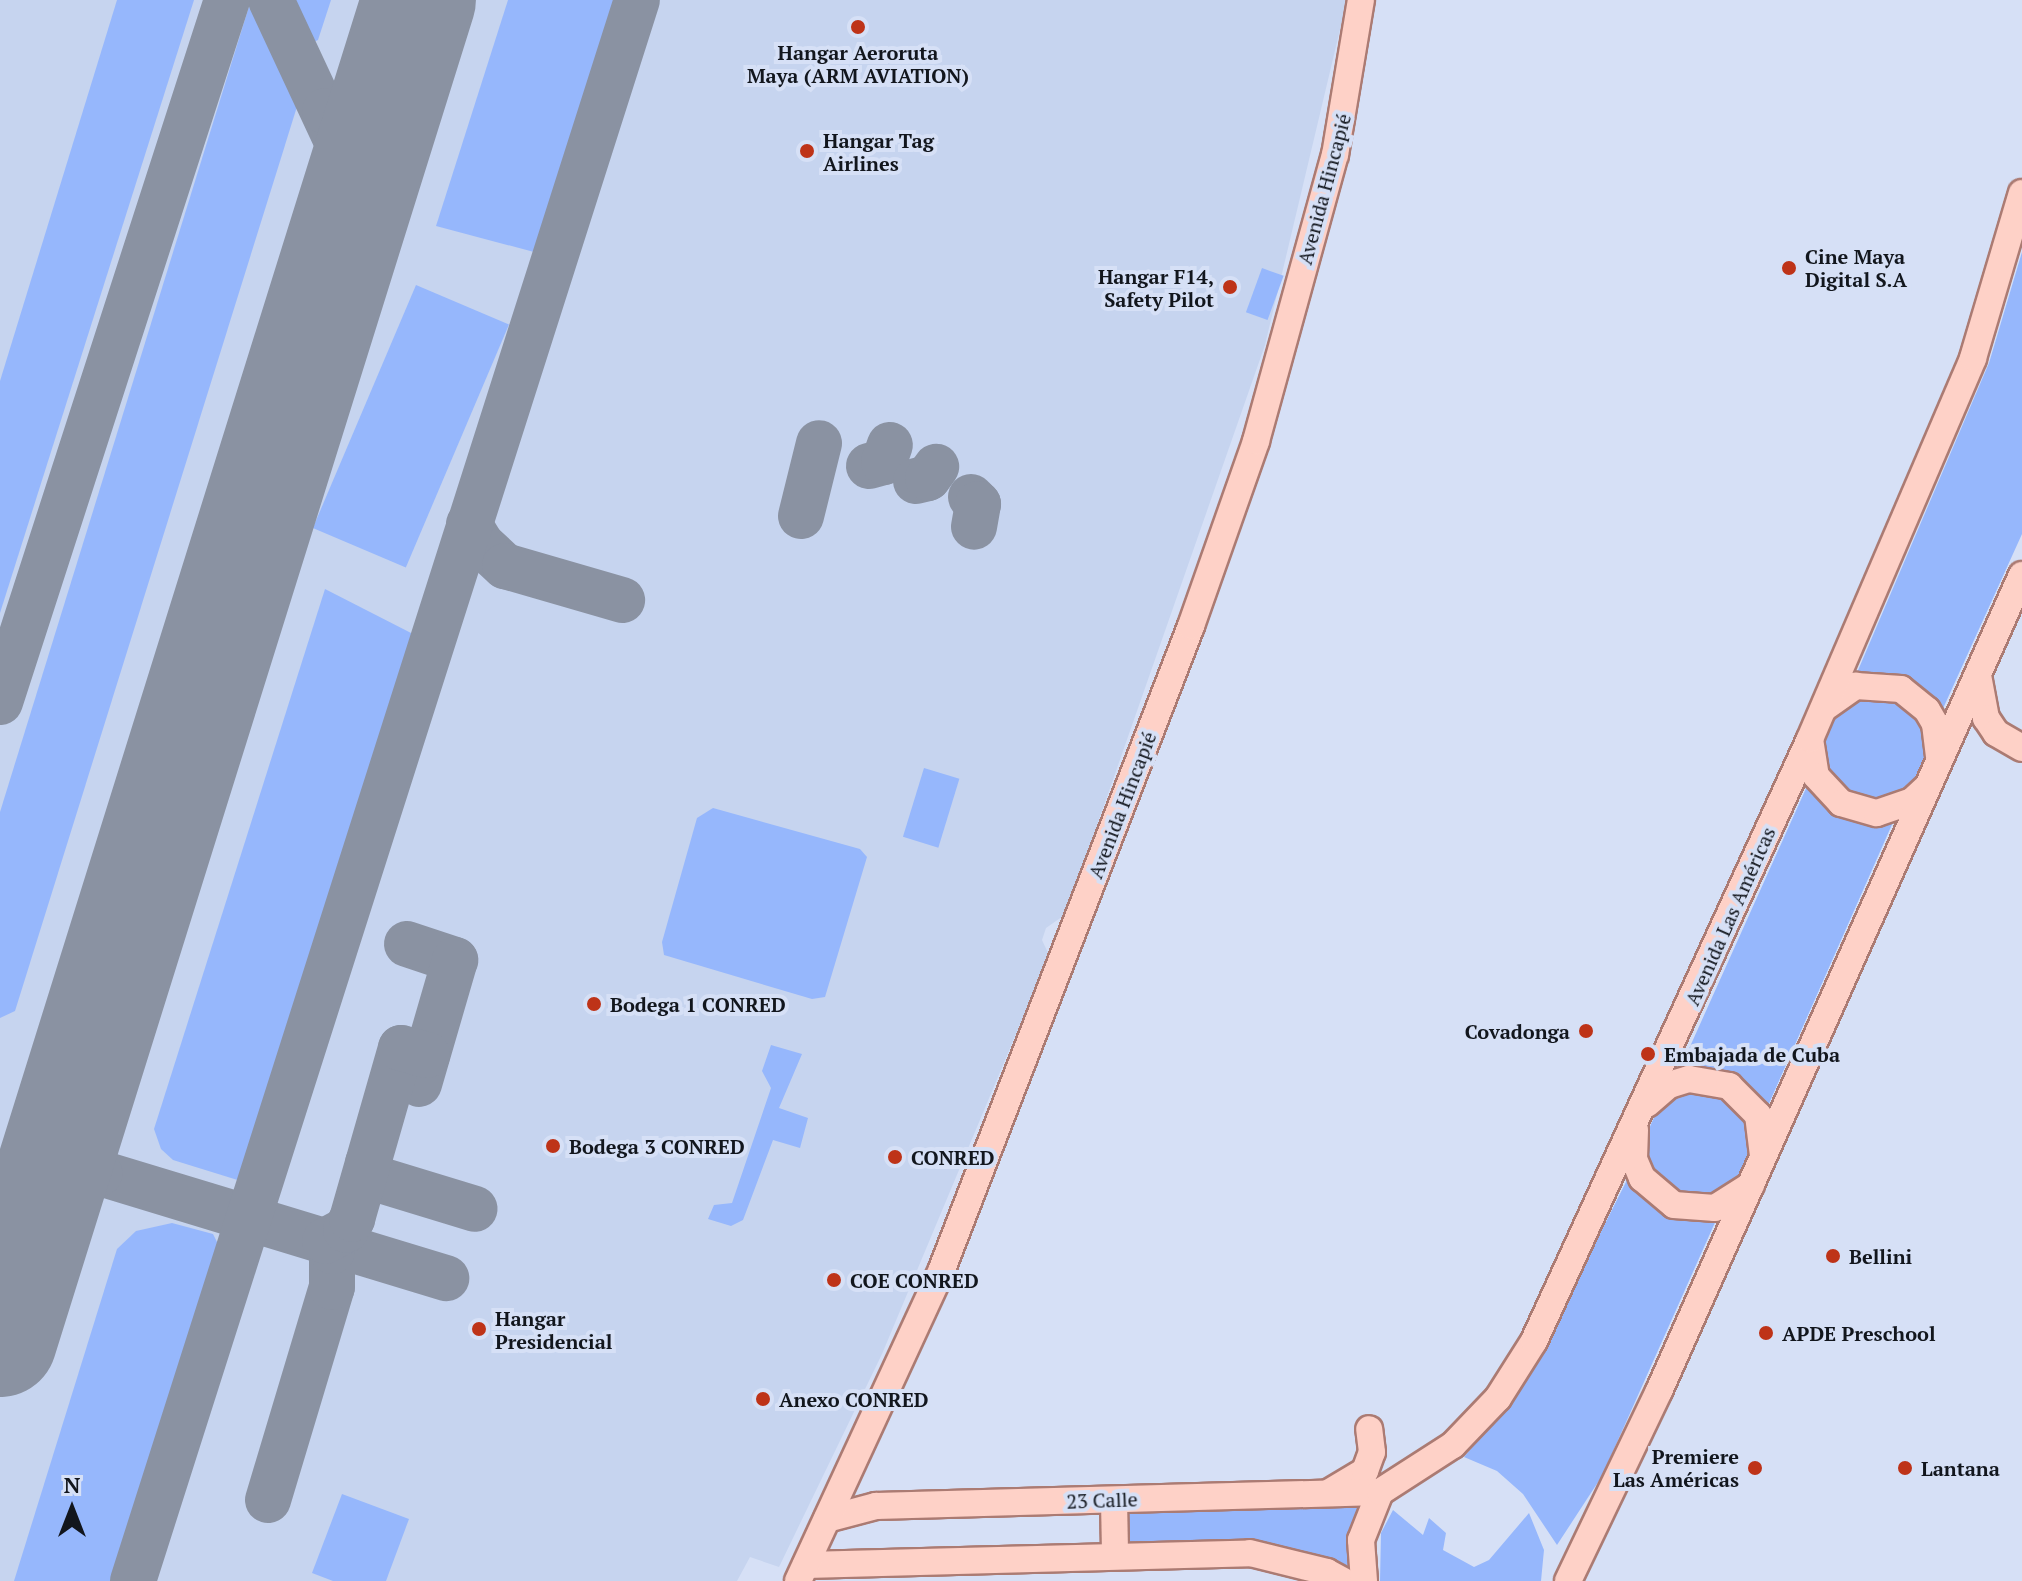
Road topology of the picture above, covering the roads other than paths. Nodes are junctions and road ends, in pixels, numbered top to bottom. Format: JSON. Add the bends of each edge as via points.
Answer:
{"nodes":[{"id":1,"x":1361,"y":0,"type":"edge"},
{"id":2,"x":2022,"y":193,"type":"edge"},
{"id":3,"x":2022,"y":575,"type":"edge"},
{"id":4,"x":1978,"y":674,"type":"junction"},
{"id":5,"x":1824,"y":708,"type":"junction"},
{"id":6,"x":1810,"y":739,"type":"junction"},
{"id":7,"x":2022,"y":748,"type":"edge"},
{"id":8,"x":1939,"y":756,"type":"junction"},
{"id":9,"x":1925,"y":789,"type":"junction"},
{"id":10,"x":1641,"y":1113,"type":"junction"},
{"id":11,"x":1763,"y":1158,"type":"junction"},
{"id":12,"x":1751,"y":1185,"type":"junction"},
{"id":13,"x":1369,"y":1429,"type":"dead end"},
{"id":14,"x":851,"y":1466,"type":"junction"},
{"id":15,"x":1380,"y":1492,"type":"junction"},
{"id":16,"x":1325,"y":1494,"type":"junction"},
{"id":17,"x":1114,"y":1500,"type":"junction"},
{"id":18,"x":876,"y":1506,"type":"junction"},
{"id":19,"x":827,"y":1519,"type":"junction"},
{"id":20,"x":1115,"y":1554,"type":"junction"},
{"id":21,"x":802,"y":1573,"type":"edge"},
{"id":22,"x":1343,"y":1581,"type":"edge"},
{"id":23,"x":1364,"y":1581,"type":"edge"},
{"id":24,"x":1568,"y":1581,"type":"edge"}],
"edges":[{"from":1,"to":14,"type":"main road","name":"Avenida Hincapié","via":[[1335,155],[1256,441],[1191,626],[942,1269]]},
{"from":2,"to":5,"type":"main road","name":"Avenida Las Américas","via":[[1973,358]]},
{"from":3,"to":4,"type":"main road"},
{"from":4,"to":7,"type":"main road","via":[[1986,718],[1996,733]]},
{"from":4,"to":8,"type":"main road"},
{"from":5,"to":6,"type":"main road","name":"Avenida Las Américas"},
{"from":5,"to":8,"type":"main road","via":[[1856,686],[1901,689],[1931,717]]},
{"from":6,"to":9,"type":"main road","via":[[1816,776],[1841,803],[1877,813],[1904,805]]},
{"from":6,"to":10,"type":"main road","name":"Avenida Las Américas"},
{"from":8,"to":9,"type":"main road"},
{"from":9,"to":11,"type":"main road"},
{"from":10,"to":11,"type":"main road","via":[[1669,1085],[1689,1079],[1729,1086],[1758,1115]]},
{"from":10,"to":12,"type":"main road","via":[[1634,1159],[1649,1186],[1674,1205],[1715,1208]]},
{"from":10,"to":15,"type":"main road","name":"Avenida Las Américas","via":[[1534,1341],[1498,1398],[1453,1445]]},
{"from":11,"to":12,"type":"main road"},
{"from":12,"to":24,"type":"main road"},
{"from":13,"to":16,"type":"main road","via":[[1372,1452],[1365,1471]]},
{"from":14,"to":18,"type":"main road","via":[[859,1490]]},
{"from":14,"to":19,"type":"main road","name":"Avenida Hincapié"},
{"from":15,"to":16,"type":"main road","name":"23 Calle"},
{"from":15,"to":23,"type":"main road","via":[[1361,1540]]},
{"from":16,"to":17,"type":"main road","name":"23 Calle"},
{"from":17,"to":18,"type":"main road","name":"23 Calle"},
{"from":17,"to":20,"type":"main road"},
{"from":18,"to":19,"type":"main road","name":"23 Calle"},
{"from":19,"to":21,"type":"main road","name":"Avenida Hincapié"},
{"from":20,"to":21,"type":"main road"},
{"from":20,"to":22,"type":"main road","via":[[1250,1553],[1327,1572]]}]}
